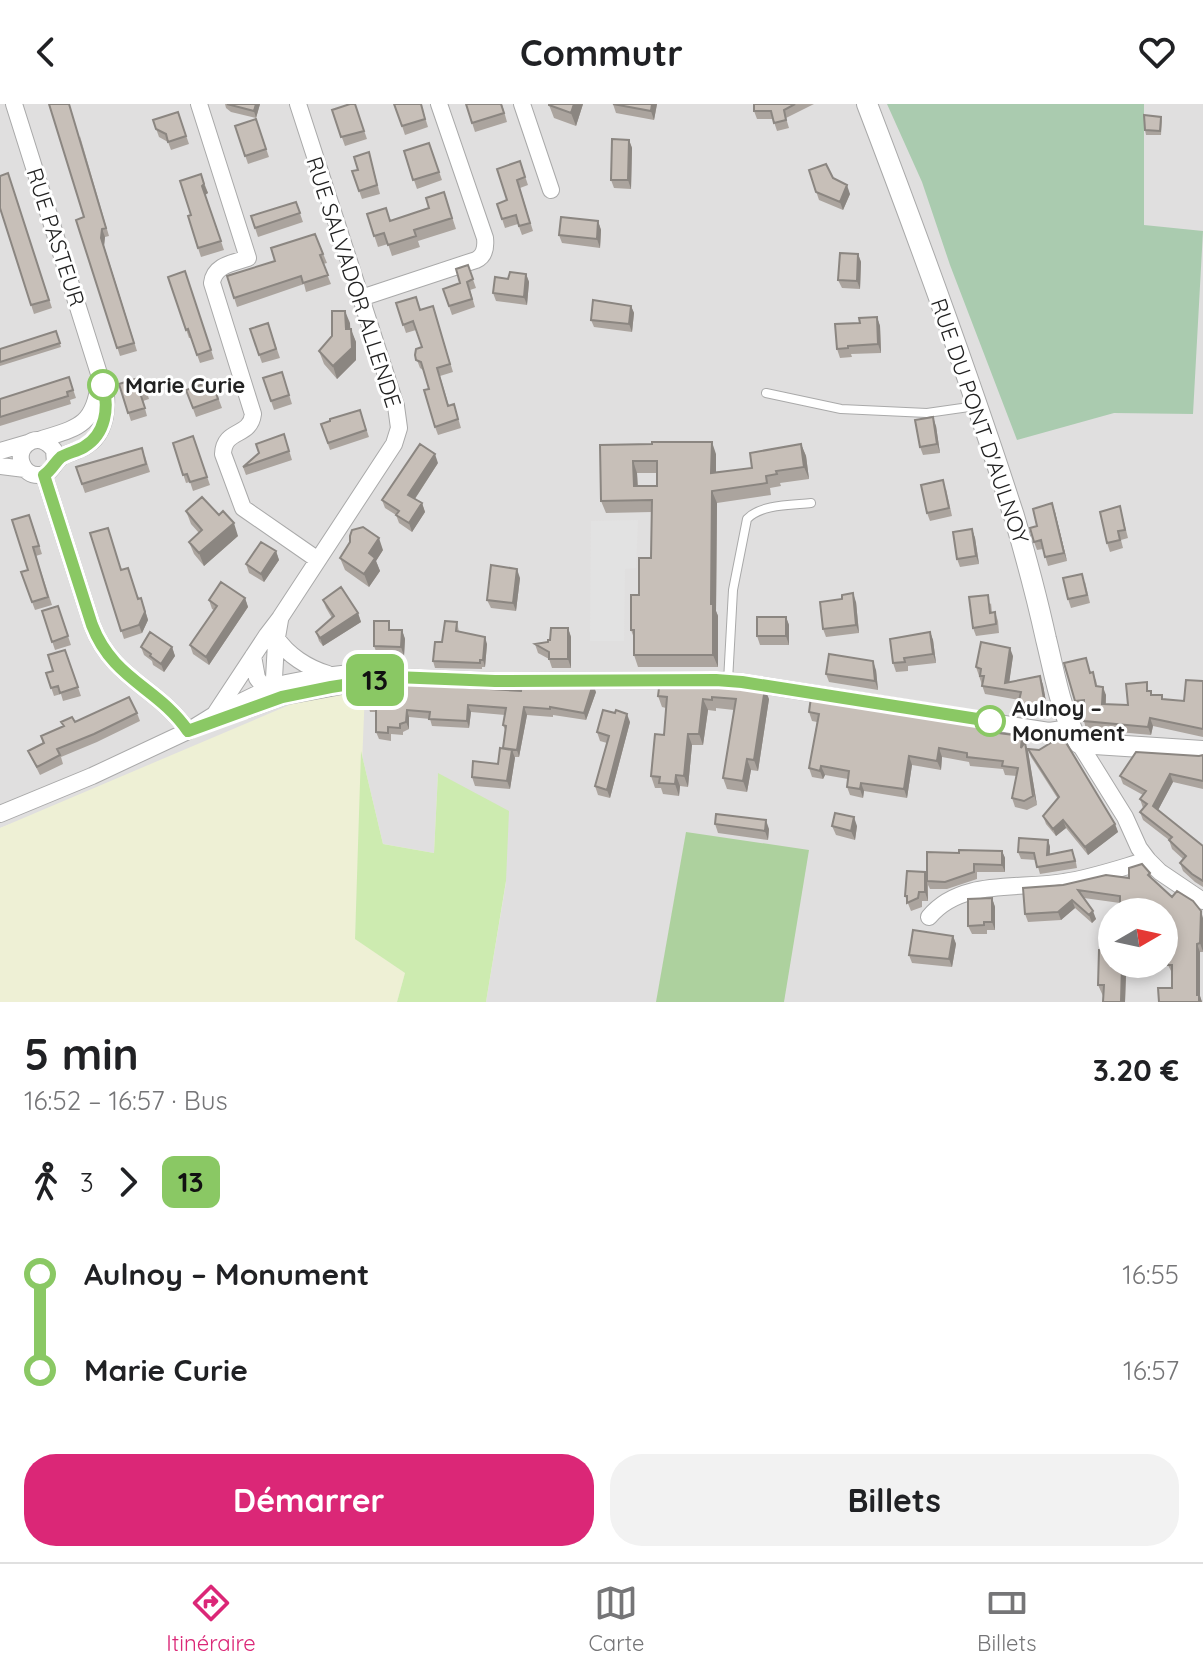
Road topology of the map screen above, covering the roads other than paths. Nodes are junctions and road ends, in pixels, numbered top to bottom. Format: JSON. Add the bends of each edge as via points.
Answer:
{"nodes":[{"id":1,"x":14,"y":104,"type":"edge"},
{"id":2,"x":199,"y":104,"type":"edge"},
{"id":3,"x":298,"y":104,"type":"edge"},
{"id":4,"x":439,"y":104,"type":"edge"},
{"id":5,"x":522,"y":104,"type":"edge"},
{"id":6,"x":867,"y":104,"type":"edge"},
{"id":7,"x":551,"y":190,"type":"dead end"},
{"id":8,"x":361,"y":298,"type":"junction"},
{"id":9,"x":99,"y":369,"type":"junction"},
{"id":10,"x":766,"y":393,"type":"dead end"},
{"id":11,"x":977,"y":406,"type":"junction"},
{"id":12,"x":33,"y":441,"type":"junction"},
{"id":13,"x":0,"y":451,"type":"edge"},
{"id":14,"x":0,"y":466,"type":"edge"},
{"id":15,"x":25,"y":469,"type":"junction"},
{"id":16,"x":49,"y":469,"type":"junction"},
{"id":17,"x":811,"y":503,"type":"dead end"},
{"id":18,"x":318,"y":560,"type":"junction"},
{"id":19,"x":280,"y":618,"type":"junction"},
{"id":20,"x":276,"y":637,"type":"junction"},
{"id":21,"x":253,"y":656,"type":"junction"},
{"id":22,"x":329,"y":675,"type":"junction"},
{"id":23,"x":395,"y":677,"type":"junction"},
{"id":24,"x":728,"y":681,"type":"junction"},
{"id":25,"x":271,"y":692,"type":"junction"},
{"id":26,"x":214,"y":715,"type":"junction"},
{"id":27,"x":188,"y":731,"type":"junction"},
{"id":28,"x":1075,"y":735,"type":"junction"},
{"id":29,"x":1203,"y":751,"type":"edge"},
{"id":30,"x":0,"y":814,"type":"edge"},
{"id":31,"x":1148,"y":860,"type":"junction"},
{"id":32,"x":1203,"y":901,"type":"edge"},
{"id":33,"x":929,"y":917,"type":"dead end"}],
"edges":[{"from":1,"to":9,"type":"street","name":"RUE PASTEUR"},
{"from":2,"to":18,"type":"street","via":[[256,256],[217,269],[212,277],[253,414],[248,428],[227,440],[223,454],[243,508]]},
{"from":3,"to":8,"type":"street","name":"RUE SALVADOR ALLENDE"},
{"from":4,"to":8,"type":"street","via":[[485,238],[484,253]]},
{"from":5,"to":7,"type":"street"},
{"from":6,"to":11,"type":"street","name":"RUE DU PONT D'AULNOY"},
{"from":8,"to":18,"type":"street","name":"RUE SALVADOR ALLENDE","via":[[398,411],[398,433]]},
{"from":9,"to":12,"type":"street","name":"RUE PASTEUR","via":[[96,400],[86,420]]},
{"from":9,"to":16,"type":"street","name":"RUE PASTEUR","via":[[106,402],[100,431]]},
{"from":10,"to":11,"type":"lane","via":[[841,409],[927,413]]},
{"from":11,"to":28,"type":"street","name":"RUE DU PONT D'AULNOY","via":[[1023,549],[1060,700]]},
{"from":12,"to":13,"type":"street"},
{"from":12,"to":15,"type":"street","via":[[23,449]]},
{"from":12,"to":16,"type":"street","via":[[53,447],[56,455]]},
{"from":14,"to":15,"type":"street"},
{"from":15,"to":16,"type":"street","via":[[36,475]]},
{"from":16,"to":27,"type":"street","via":[[100,644]]},
{"from":17,"to":24,"type":"lane","via":[[768,509],[747,519],[733,590]]},
{"from":18,"to":19,"type":"street","name":"RUE SALVADOR ALLENDE"},
{"from":19,"to":20,"type":"street","name":"RUE SALVADOR ALLENDE"},
{"from":19,"to":21,"type":"street","name":"RUE SALVADOR ALLENDE"},
{"from":20,"to":22,"type":"street","via":[[289,653]]},
{"from":20,"to":25,"type":"street","name":"RUE SALVADOR ALLENDE"},
{"from":21,"to":25,"type":"street","via":[[257,678]]},
{"from":21,"to":26,"type":"street","name":"RUE SALVADOR ALLENDE"},
{"from":22,"to":23,"type":"street"},
{"from":22,"to":25,"type":"street"},
{"from":23,"to":24,"type":"street"},
{"from":23,"to":25,"type":"street"},
{"from":24,"to":28,"type":"street"},
{"from":25,"to":26,"type":"street"},
{"from":25,"to":27,"type":"street"},
{"from":26,"to":27,"type":"street"},
{"from":27,"to":30,"type":"street"},
{"from":28,"to":29,"type":"street"},
{"from":28,"to":31,"type":"street"},
{"from":31,"to":32,"type":"street"},
{"from":31,"to":33,"type":"street","via":[[1072,881],[973,891],[943,904]]}]}
